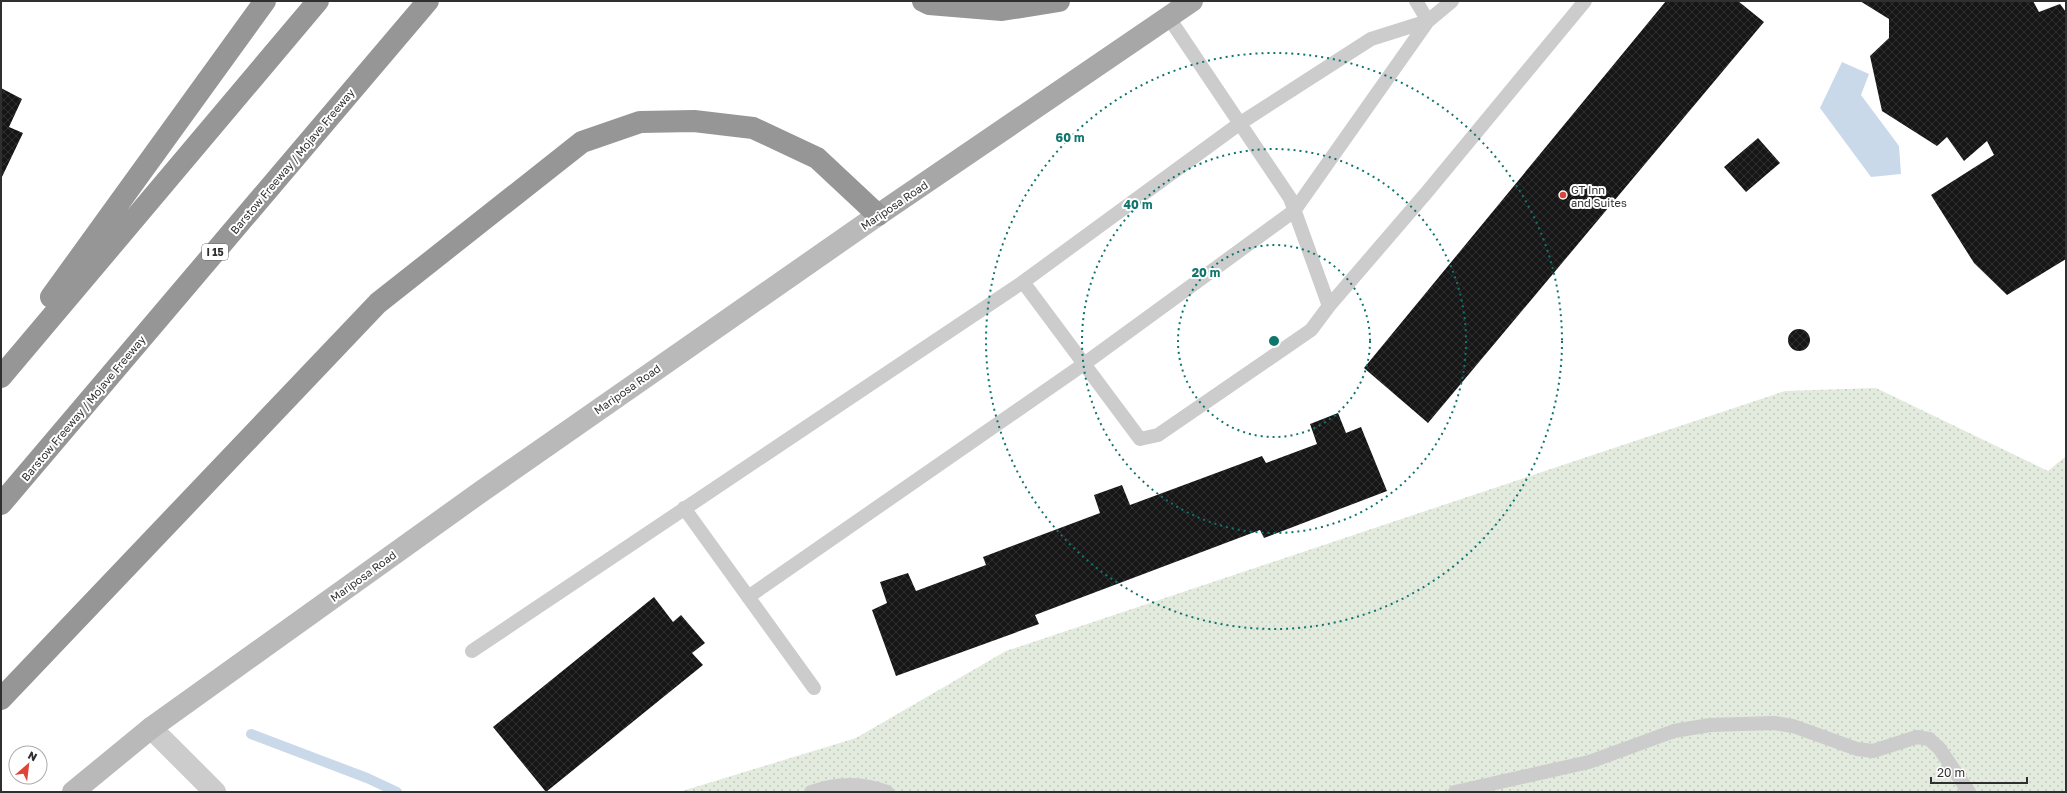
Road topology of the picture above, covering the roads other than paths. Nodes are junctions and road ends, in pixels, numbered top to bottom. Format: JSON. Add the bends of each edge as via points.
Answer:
{"nodes":[{"id":1,"x":265,"y":1,"type":"edge"},
{"id":2,"x":318,"y":1,"type":"edge"},
{"id":3,"x":428,"y":1,"type":"edge"},
{"id":4,"x":923,"y":1,"type":"edge"},
{"id":5,"x":1059,"y":1,"type":"edge"},
{"id":6,"x":1192,"y":1,"type":"edge"},
{"id":7,"x":1416,"y":1,"type":"edge"},
{"id":8,"x":1452,"y":1,"type":"edge"},
{"id":9,"x":1585,"y":1,"type":"edge"},
{"id":10,"x":1169,"y":18,"type":"junction"},
{"id":11,"x":1428,"y":22,"type":"junction"},
{"id":12,"x":1239,"y":124,"type":"junction"},
{"id":13,"x":1294,"y":211,"type":"junction"},
{"id":14,"x":878,"y":215,"type":"junction"},
{"id":15,"x":1023,"y":282,"type":"junction"},
{"id":16,"x":1328,"y":306,"type":"junction"},
{"id":17,"x":1084,"y":364,"type":"junction"},
{"id":18,"x":1,"y":366,"type":"edge"},
{"id":19,"x":1,"y":377,"type":"edge"},
{"id":20,"x":1,"y":504,"type":"edge"},
{"id":21,"x":684,"y":508,"type":"junction"},
{"id":22,"x":748,"y":597,"type":"junction"},
{"id":23,"x":472,"y":651,"type":"dead end"},
{"id":24,"x":814,"y":688,"type":"dead end"},
{"id":25,"x":1,"y":699,"type":"edge"},
{"id":26,"x":151,"y":728,"type":"junction"},
{"id":27,"x":73,"y":792,"type":"edge"},
{"id":28,"x":215,"y":792,"type":"edge"},
{"id":29,"x":812,"y":792,"type":"edge"},
{"id":30,"x":887,"y":792,"type":"edge"},
{"id":31,"x":1455,"y":792,"type":"edge"},
{"id":32,"x":1969,"y":792,"type":"edge"}],
"edges":[{"from":1,"to":18,"type":"highway"},
{"from":2,"to":19,"type":"highway"},
{"from":3,"to":20,"type":"highway","name":"Barstow Freeway / Mojave Freeway","number":"I 15"},
{"from":4,"to":5,"type":"highway","via":[[929,4],[1002,10]]},
{"from":6,"to":10,"type":"main road","name":"Mariposa Road"},
{"from":7,"to":11,"type":"lane"},
{"from":8,"to":11,"type":"lane"},
{"from":9,"to":16,"type":"lane","via":[[1427,192]]},
{"from":10,"to":12,"type":"lane"},
{"from":10,"to":14,"type":"main road","name":"Mariposa Road"},
{"from":11,"to":12,"type":"lane","via":[[1371,39]]},
{"from":11,"to":13,"type":"lane"},
{"from":12,"to":13,"type":"lane","via":[[1290,198]]},
{"from":12,"to":15,"type":"lane"},
{"from":13,"to":16,"type":"lane"},
{"from":13,"to":17,"type":"lane"},
{"from":14,"to":25,"type":"highway","via":[[817,158],[753,128],[694,121],[640,122],[582,142],[378,304]]},
{"from":14,"to":26,"type":"main road","name":"Mariposa Road","via":[[482,491]]},
{"from":15,"to":17,"type":"lane"},
{"from":15,"to":21,"type":"lane"},
{"from":16,"to":17,"type":"lane","via":[[1311,330],[1158,435],[1140,439]]},
{"from":17,"to":22,"type":"lane"},
{"from":21,"to":22,"type":"lane"},
{"from":21,"to":23,"type":"lane"},
{"from":22,"to":24,"type":"lane"},
{"from":26,"to":27,"type":"main road","name":"Mariposa Road"},
{"from":26,"to":28,"type":"street"},
{"from":29,"to":30,"type":"lane","via":[[839,785],[858,784]]},
{"from":31,"to":32,"type":"lane","via":[[1589,762],[1674,731],[1710,725],[1774,723],[1793,726],[1856,749],[1873,751],[1917,737],[1929,739],[1939,748]]}]}
